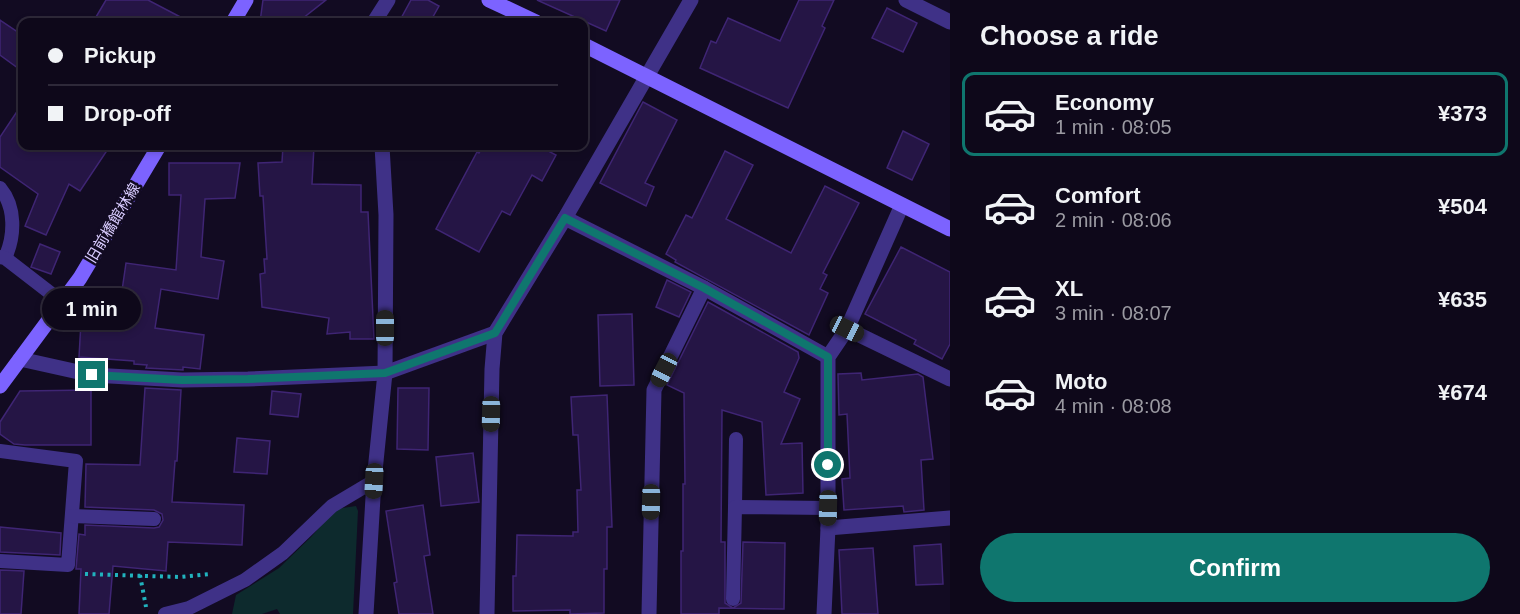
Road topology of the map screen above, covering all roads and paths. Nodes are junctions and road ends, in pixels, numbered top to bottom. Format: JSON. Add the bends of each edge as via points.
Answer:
{"nodes":[{"id":1,"x":246,"y":0,"type":"edge"},
{"id":2,"x":388,"y":0,"type":"edge"},
{"id":3,"x":489,"y":0,"type":"edge"},
{"id":4,"x":691,"y":0,"type":"edge"},
{"id":5,"x":906,"y":0,"type":"edge"},
{"id":6,"x":235,"y":18,"type":"edge"},
{"id":7,"x":377,"y":18,"type":"edge"},
{"id":8,"x":527,"y":18,"type":"edge"},
{"id":9,"x":950,"y":22,"type":"edge"},
{"id":10,"x":588,"y":47,"type":"edge"},
{"id":11,"x":646,"y":76,"type":"junction"},
{"id":12,"x":157,"y":150,"type":"edge"},
{"id":13,"x":382,"y":150,"type":"edge"},
{"id":14,"x":0,"y":188,"type":"edge"},
{"id":15,"x":902,"y":205,"type":"junction"},
{"id":16,"x":565,"y":218,"type":"junction"},
{"id":17,"x":950,"y":229,"type":"edge"},
{"id":18,"x":2,"y":257,"type":"edge"},
{"id":19,"x":704,"y":288,"type":"junction"},
{"id":20,"x":62,"y":302,"type":"junction"},
{"id":21,"x":847,"y":329,"type":"junction"},
{"id":22,"x":495,"y":333,"type":"junction"},
{"id":23,"x":828,"y":357,"type":"junction"},
{"id":24,"x":20,"y":359,"type":"junction"},
{"id":25,"x":385,"y":373,"type":"junction"},
{"id":26,"x":950,"y":379,"type":"edge"},
{"id":27,"x":0,"y":386,"type":"edge"},
{"id":28,"x":736,"y":439,"type":"dead end"},
{"id":29,"x":0,"y":451,"type":"edge"},
{"id":30,"x":374,"y":481,"type":"junction"},
{"id":31,"x":735,"y":507,"type":"junction"},
{"id":32,"x":828,"y":508,"type":"junction"},
{"id":33,"x":72,"y":516,"type":"junction"},
{"id":34,"x":950,"y":518,"type":"edge"},
{"id":35,"x":154,"y":519,"type":"dead end"},
{"id":36,"x":828,"y":528,"type":"junction"},
{"id":37,"x":0,"y":561,"type":"edge"},
{"id":38,"x":68,"y":565,"type":"junction"},
{"id":39,"x":214,"y":574,"type":"dead end"},
{"id":40,"x":140,"y":575,"type":"junction"},
{"id":41,"x":733,"y":599,"type":"dead end"},
{"id":42,"x":147,"y":614,"type":"edge"},
{"id":43,"x":165,"y":614,"type":"edge"},
{"id":44,"x":366,"y":614,"type":"edge"},
{"id":45,"x":487,"y":614,"type":"edge"},
{"id":46,"x":649,"y":614,"type":"edge"},
{"id":47,"x":824,"y":614,"type":"edge"}],
"edges":[{"from":1,"to":6,"type":"street"},
{"from":2,"to":7,"type":"street"},
{"from":3,"to":8,"type":"street"},
{"from":4,"to":11,"type":"street"},
{"from":5,"to":9,"type":"street"},
{"from":10,"to":11,"type":"street"},
{"from":11,"to":15,"type":"street"},
{"from":11,"to":16,"type":"street"},
{"from":12,"to":20,"type":"street","name":"旧前橋館林線"},
{"from":13,"to":25,"type":"street"},
{"from":14,"to":18,"type":"lane","via":[[13,213],[10,247]]},
{"from":15,"to":17,"type":"street"},
{"from":15,"to":21,"type":"street"},
{"from":16,"to":19,"type":"street"},
{"from":16,"to":22,"type":"street"},
{"from":18,"to":20,"type":"lane"},
{"from":19,"to":23,"type":"street"},
{"from":19,"to":46,"type":"street","via":[[654,390]]},
{"from":20,"to":24,"type":"street","name":"旧前橋館林線"},
{"from":21,"to":23,"type":"street"},
{"from":21,"to":26,"type":"street"},
{"from":22,"to":25,"type":"street"},
{"from":22,"to":45,"type":"street"},
{"from":23,"to":32,"type":"street"},
{"from":24,"to":25,"type":"street","via":[[92,375],[182,380]]},
{"from":24,"to":27,"type":"street","name":"旧前橋館林線"},
{"from":25,"to":30,"type":"street"},
{"from":28,"to":31,"type":"lane"},
{"from":29,"to":33,"type":"lane","via":[[76,461]]},
{"from":30,"to":43,"type":"lane","via":[[332,506],[283,553],[245,580],[189,608]]},
{"from":30,"to":44,"type":"street"},
{"from":31,"to":32,"type":"lane"},
{"from":31,"to":41,"type":"lane"},
{"from":32,"to":36,"type":"street"},
{"from":33,"to":35,"type":"lane"},
{"from":33,"to":38,"type":"lane"},
{"from":34,"to":36,"type":"street"},
{"from":36,"to":47,"type":"street"},
{"from":37,"to":38,"type":"lane"},
{"from":38,"to":40,"type":"path","via":[[69,573]]},
{"from":39,"to":40,"type":"path"},
{"from":40,"to":42,"type":"path"}]}
